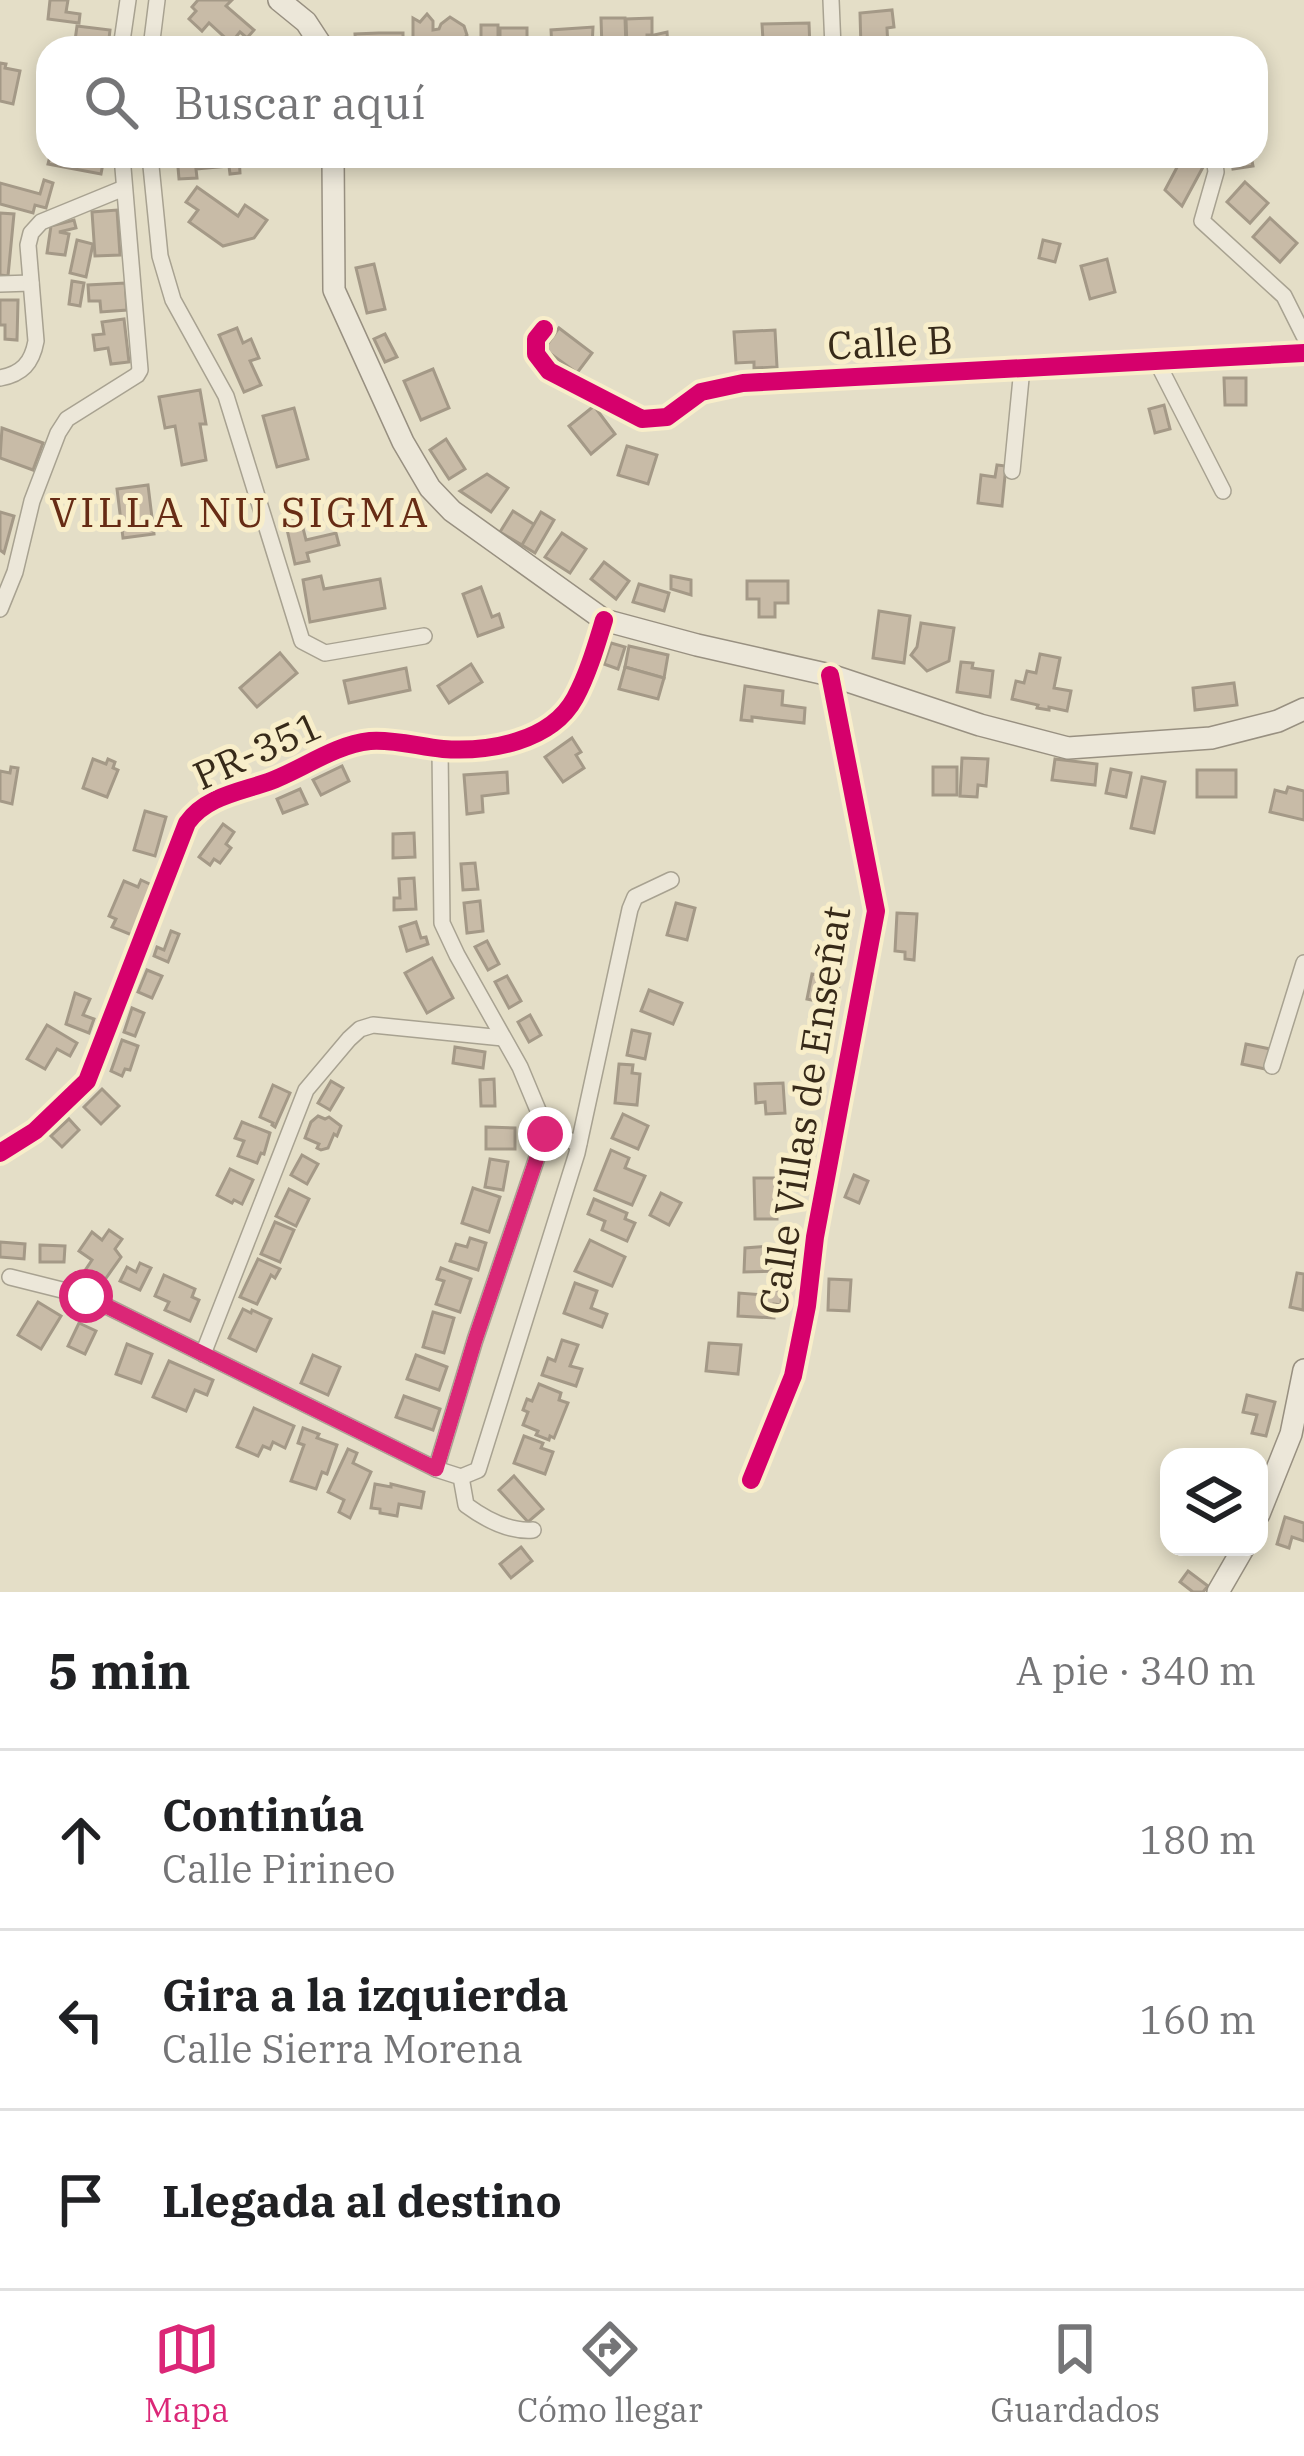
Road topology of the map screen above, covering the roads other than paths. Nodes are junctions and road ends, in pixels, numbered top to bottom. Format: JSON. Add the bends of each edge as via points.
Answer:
{"nodes":[{"id":1,"x":128,"y":0,"type":"edge"},
{"id":2,"x":157,"y":0,"type":"edge"},
{"id":3,"x":279,"y":0,"type":"edge"},
{"id":4,"x":832,"y":0,"type":"edge"},
{"id":5,"x":123,"y":36,"type":"edge"},
{"id":6,"x":152,"y":36,"type":"edge"},
{"id":7,"x":315,"y":36,"type":"edge"},
{"id":8,"x":832,"y":36,"type":"edge"},
{"id":9,"x":123,"y":168,"type":"edge"},
{"id":10,"x":151,"y":168,"type":"edge"},
{"id":11,"x":333,"y":168,"type":"edge"},
{"id":12,"x":1216,"y":168,"type":"edge"},
{"id":13,"x":124,"y":188,"type":"junction"},
{"id":14,"x":31,"y":283,"type":"junction"},
{"id":15,"x":0,"y":284,"type":"edge"},
{"id":16,"x":544,"y":329,"type":"dead end"},
{"id":17,"x":1304,"y":336,"type":"edge"},
{"id":18,"x":1304,"y":352,"type":"edge"},
{"id":19,"x":1157,"y":362,"type":"junction"},
{"id":20,"x":1022,"y":368,"type":"junction"},
{"id":21,"x":0,"y":378,"type":"edge"},
{"id":22,"x":1012,"y":471,"type":"dead end"},
{"id":23,"x":1222,"y":490,"type":"dead end"},
{"id":24,"x":0,"y":609,"type":"edge"},
{"id":25,"x":604,"y":620,"type":"junction"},
{"id":26,"x":424,"y":636,"type":"dead end"},
{"id":27,"x":830,"y":675,"type":"junction"},
{"id":28,"x":1304,"y":709,"type":"edge"},
{"id":29,"x":440,"y":749,"type":"junction"},
{"id":30,"x":671,"y":880,"type":"dead end"},
{"id":31,"x":1304,"y":963,"type":"edge"},
{"id":32,"x":503,"y":1038,"type":"junction"},
{"id":33,"x":1272,"y":1066,"type":"dead end"},
{"id":34,"x":545,"y":1134,"type":"junction"},
{"id":35,"x":579,"y":1143,"type":"junction"},
{"id":36,"x":0,"y":1153,"type":"edge"},
{"id":37,"x":10,"y":1277,"type":"dead end"},
{"id":38,"x":203,"y":1354,"type":"junction"},
{"id":39,"x":1304,"y":1370,"type":"edge"},
{"id":40,"x":436,"y":1469,"type":"junction"},
{"id":41,"x":461,"y":1478,"type":"junction"},
{"id":42,"x":751,"y":1480,"type":"dead end"},
{"id":43,"x":1268,"y":1492,"type":"edge"},
{"id":44,"x":532,"y":1529,"type":"dead end"},
{"id":45,"x":1239,"y":1556,"type":"edge"},
{"id":46,"x":1218,"y":1592,"type":"edge"}],
"edges":[{"from":1,"to":5,"type":"street"},
{"from":2,"to":6,"type":"street"},
{"from":3,"to":7,"type":"main road"},
{"from":4,"to":8,"type":"street"},
{"from":9,"to":13,"type":"street"},
{"from":10,"to":26,"type":"street","via":[[173,300],[226,396],[302,641],[325,652]]},
{"from":11,"to":25,"type":"main road","via":[[334,290],[430,488]]},
{"from":12,"to":17,"type":"street","via":[[1202,220],[1284,296]]},
{"from":13,"to":14,"type":"street","via":[[36,226],[28,245]]},
{"from":13,"to":24,"type":"street","via":[[140,370],[67,419],[58,434]]},
{"from":14,"to":15,"type":"street"},
{"from":14,"to":21,"type":"street","via":[[33,355],[20,372]]},
{"from":16,"to":20,"type":"street","name":"Calle B","via":[[536,354],[550,370],[642,419],[743,383]]},
{"from":18,"to":19,"type":"street","name":"Calle B"},
{"from":19,"to":20,"type":"street","name":"Calle B"},
{"from":19,"to":23,"type":"street"},
{"from":20,"to":22,"type":"street"},
{"from":25,"to":27,"type":"main road"},
{"from":25,"to":29,"type":"street","name":"PR-351","number":"PR-351","via":[[561,716],[515,743]]},
{"from":27,"to":28,"type":"main road","via":[[1067,748],[1211,738]]},
{"from":27,"to":42,"type":"street","name":"Calle Villas de Enseñat","via":[[876,911],[793,1376]]},
{"from":29,"to":32,"type":"street","via":[[442,923]]},
{"from":29,"to":36,"type":"street","name":"PR-351","number":"PR-351","via":[[344,746],[196,810],[87,1081]]},
{"from":30,"to":35,"type":"street","via":[[635,897],[630,909]]},
{"from":31,"to":33,"type":"street"},
{"from":32,"to":34,"type":"street"},
{"from":32,"to":38,"type":"street","via":[[373,1025],[349,1039],[306,1090]]},
{"from":34,"to":35,"type":"street"},
{"from":34,"to":40,"type":"street"},
{"from":35,"to":41,"type":"street","via":[[478,1470]]},
{"from":37,"to":38,"type":"street","via":[[86,1296]]},
{"from":38,"to":40,"type":"street"},
{"from":39,"to":43,"type":"main road"},
{"from":40,"to":41,"type":"street"},
{"from":41,"to":44,"type":"street","via":[[466,1505],[484,1519]]},
{"from":45,"to":46,"type":"main road"}]}
